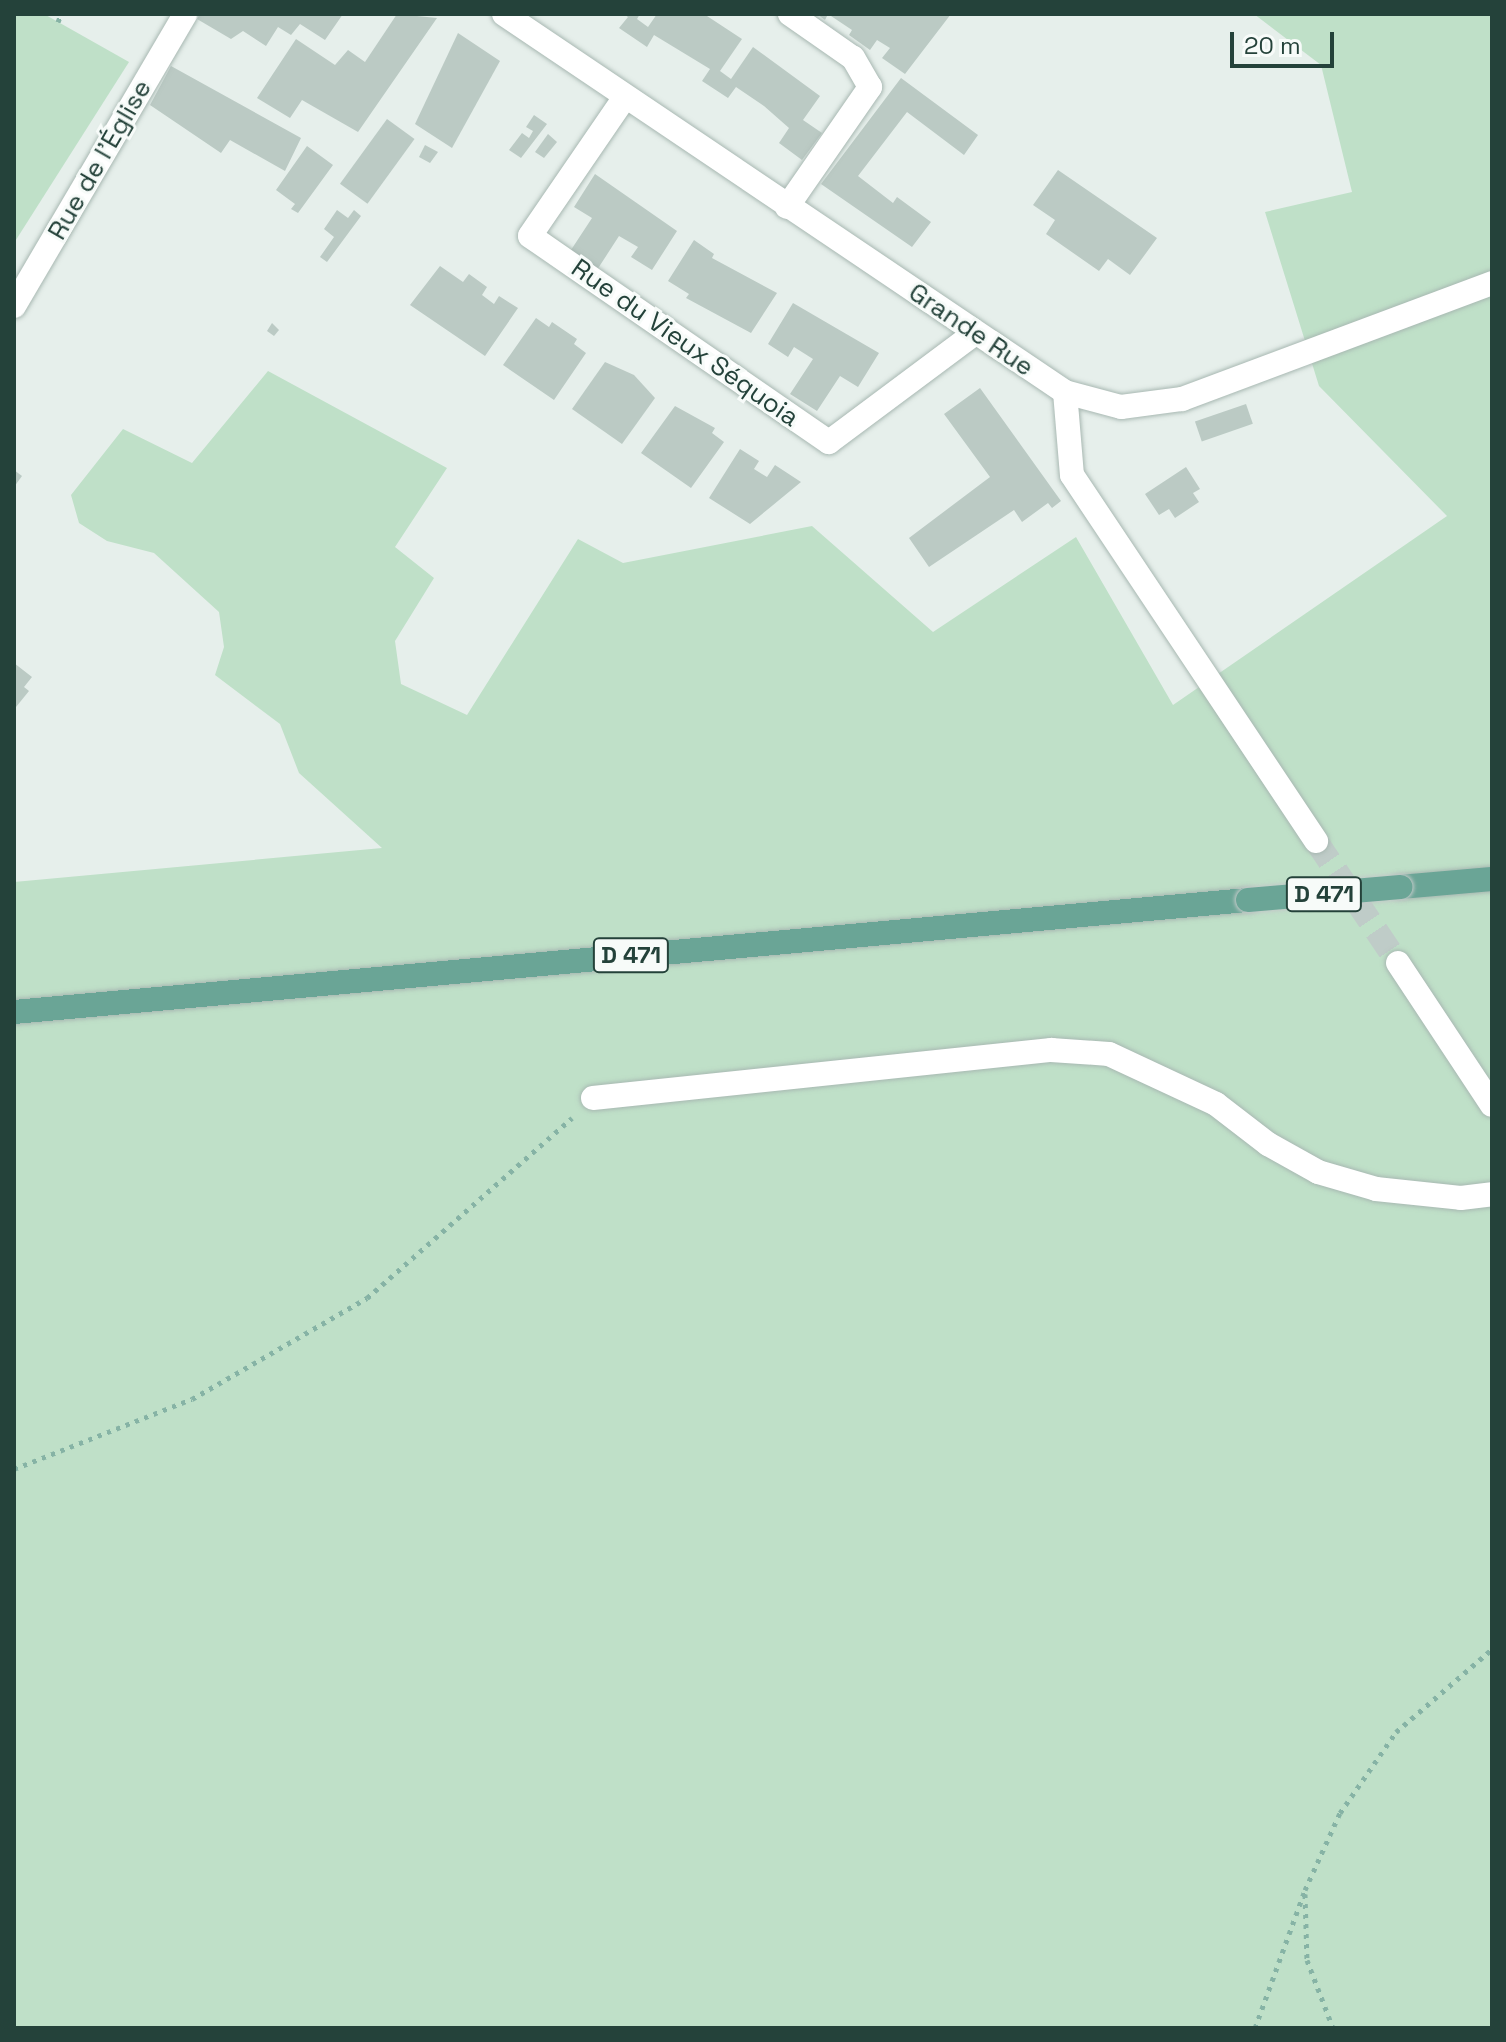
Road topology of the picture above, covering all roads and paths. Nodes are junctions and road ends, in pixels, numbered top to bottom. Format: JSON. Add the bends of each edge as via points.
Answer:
{"nodes":[{"id":1,"x":61,"y":14,"type":"edge"},
{"id":2,"x":185,"y":14,"type":"edge"},
{"id":3,"x":504,"y":14,"type":"edge"},
{"id":4,"x":790,"y":14,"type":"edge"},
{"id":5,"x":58,"y":22,"type":"dead end"},
{"id":6,"x":625,"y":97,"type":"junction"},
{"id":7,"x":787,"y":207,"type":"junction"},
{"id":8,"x":1492,"y":283,"type":"edge"},
{"id":9,"x":14,"y":306,"type":"edge"},
{"id":10,"x":975,"y":333,"type":"junction"},
{"id":11,"x":1065,"y":392,"type":"junction"},
{"id":12,"x":1316,"y":841,"type":"tunnel mouth"},
{"id":13,"x":1492,"y":879,"type":"edge"},
{"id":14,"x":1398,"y":963,"type":"tunnel mouth"},
{"id":15,"x":14,"y":1012,"type":"edge"},
{"id":16,"x":593,"y":1098,"type":"joint"},
{"id":17,"x":1492,"y":1105,"type":"edge"},
{"id":18,"x":1492,"y":1194,"type":"edge"},
{"id":19,"x":14,"y":1469,"type":"edge"},
{"id":20,"x":1492,"y":1649,"type":"edge"},
{"id":21,"x":1305,"y":1890,"type":"junction"},
{"id":22,"x":1255,"y":2028,"type":"edge"},
{"id":23,"x":1333,"y":2028,"type":"edge"}],
"edges":[{"from":1,"to":5,"type":"path"},
{"from":2,"to":9,"type":"street","name":"Rue de l'Église"},
{"from":3,"to":6,"type":"street","name":"Grande Rue"},
{"from":4,"to":7,"type":"street","via":[[853,58],[870,87]]},
{"from":6,"to":7,"type":"street","name":"Grande Rue"},
{"from":6,"to":10,"type":"street","name":"Rue du Vieux Séquoia","via":[[530,236],[829,442]]},
{"from":7,"to":10,"type":"street","name":"Grande Rue"},
{"from":8,"to":11,"type":"street","name":"Grande Rue","via":[[1182,399],[1121,407]]},
{"from":10,"to":11,"type":"street","name":"Grande Rue"},
{"from":11,"to":12,"type":"street","via":[[1072,475]]},
{"from":13,"to":15,"type":"main road","number":"D 471","bridge":true},
{"from":14,"to":17,"type":"street"},
{"from":16,"to":18,"type":"street","via":[[1051,1050],[1109,1054],[1216,1104],[1268,1144],[1318,1172],[1376,1189],[1461,1198]]},
{"from":16,"to":19,"type":"path","via":[[499,1187],[367,1298],[192,1399]]},
{"from":20,"to":21,"type":"path","via":[[1396,1732],[1340,1813]]},
{"from":21,"to":22,"type":"path"},
{"from":21,"to":23,"type":"path","via":[[1307,1960]]}]}
